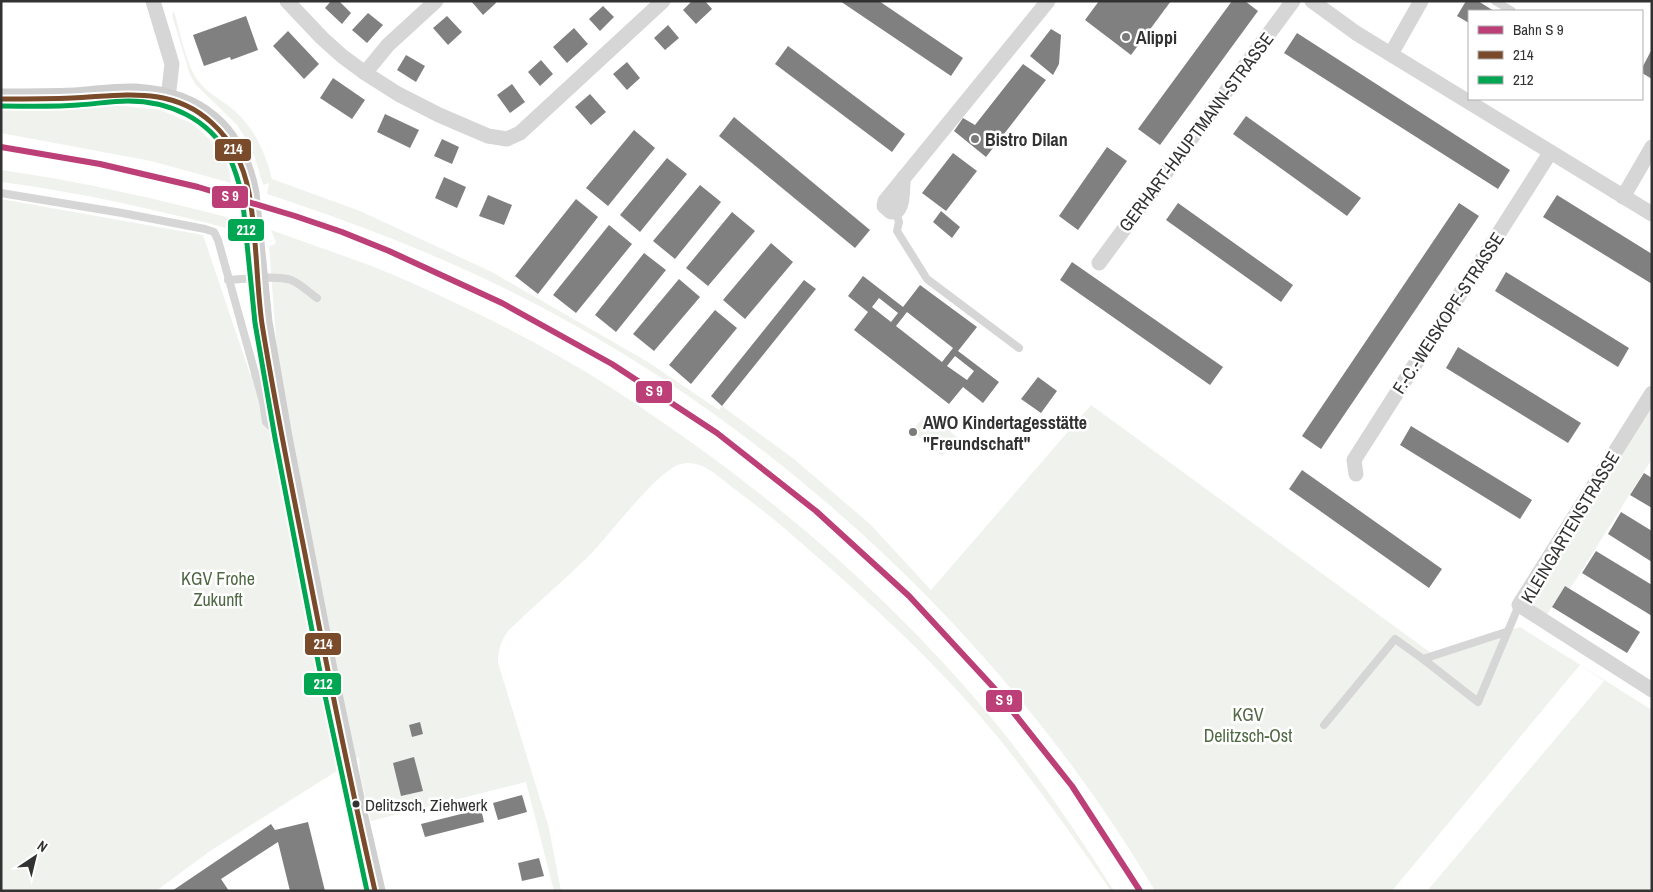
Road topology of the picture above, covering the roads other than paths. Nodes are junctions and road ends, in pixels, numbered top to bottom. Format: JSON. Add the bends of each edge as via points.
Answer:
{"nodes":[{"id":1,"x":154,"y":1,"type":"edge"},
{"id":2,"x":287,"y":1,"type":"edge"},
{"id":3,"x":436,"y":1,"type":"edge"},
{"id":4,"x":663,"y":1,"type":"edge"},
{"id":5,"x":1048,"y":1,"type":"edge"},
{"id":6,"x":1293,"y":1,"type":"edge"},
{"id":7,"x":1312,"y":1,"type":"edge"},
{"id":8,"x":1421,"y":1,"type":"edge"},
{"id":9,"x":1495,"y":1,"type":"edge"},
{"id":10,"x":1510,"y":10,"type":"edge"},
{"id":11,"x":1391,"y":54,"type":"junction"},
{"id":12,"x":364,"y":73,"type":"junction"},
{"id":13,"x":168,"y":98,"type":"junction"},
{"id":14,"x":1,"y":99,"type":"edge"},
{"id":15,"x":1652,"y":147,"type":"edge"},
{"id":16,"x":1550,"y":153,"type":"junction"},
{"id":17,"x":1,"y":193,"type":"edge"},
{"id":18,"x":1624,"y":197,"type":"junction"},
{"id":19,"x":896,"y":212,"type":"joint"},
{"id":20,"x":1652,"y":214,"type":"edge"},
{"id":21,"x":1099,"y":263,"type":"dead end"},
{"id":22,"x":257,"y":279,"type":"junction"},
{"id":23,"x":228,"y":280,"type":"junction"},
{"id":24,"x":316,"y":298,"type":"dead end"},
{"id":25,"x":1019,"y":348,"type":"dead end"},
{"id":26,"x":1652,"y":393,"type":"edge"},
{"id":27,"x":282,"y":437,"type":"junction"},
{"id":28,"x":1356,"y":474,"type":"dead end"},
{"id":29,"x":1518,"y":605,"type":"junction"},
{"id":30,"x":1506,"y":632,"type":"junction"},
{"id":31,"x":1423,"y":659,"type":"junction"},
{"id":32,"x":1652,"y":690,"type":"edge"},
{"id":33,"x":1324,"y":725,"type":"dead end"},
{"id":34,"x":375,"y":891,"type":"edge"}],
"edges":[{"from":1,"to":13,"type":"street","via":[[172,64]]},
{"from":2,"to":12,"type":"street","via":[[322,38]]},
{"from":3,"to":12,"type":"street","via":[[388,45]]},
{"from":4,"to":12,"type":"street","via":[[520,132],[507,139],[488,136],[439,115]]},
{"from":5,"to":19,"type":"street","via":[[904,177],[902,204]]},
{"from":6,"to":21,"type":"street","name":"GERHART-HAUPTMANN-STRASSE"},
{"from":7,"to":11,"type":"street"},
{"from":8,"to":11,"type":"street"},
{"from":9,"to":10,"type":"lane"},
{"from":11,"to":16,"type":"street"},
{"from":13,"to":14,"type":"street","via":[[133,94],[48,100]]},
{"from":13,"to":22,"type":"street","via":[[212,122],[240,162],[249,193]]},
{"from":15,"to":18,"type":"street"},
{"from":16,"to":18,"type":"street"},
{"from":16,"to":28,"type":"street","name":"F.-C.-WEISKOPF-STRASSE","via":[[1354,460]]},
{"from":17,"to":23,"type":"lane","via":[[214,232]]},
{"from":18,"to":20,"type":"street"},
{"from":19,"to":25,"type":"lane","via":[[900,222],[897,231],[927,279]]},
{"from":22,"to":23,"type":"lane"},
{"from":22,"to":24,"type":"lane","via":[[289,279]]},
{"from":22,"to":27,"type":"street"},
{"from":23,"to":27,"type":"lane","via":[[266,422]]},
{"from":26,"to":29,"type":"street","name":"KLEINGARTENSTRASSE"},
{"from":27,"to":34,"type":"street","via":[[328,675]]},
{"from":29,"to":30,"type":"lane"},
{"from":29,"to":32,"type":"street","name":"KLEINGARTENSTRASSE"},
{"from":30,"to":31,"type":"lane"},
{"from":30,"to":31,"type":"lane","via":[[1478,702]]},
{"from":31,"to":33,"type":"lane","via":[[1395,639]]}]}
